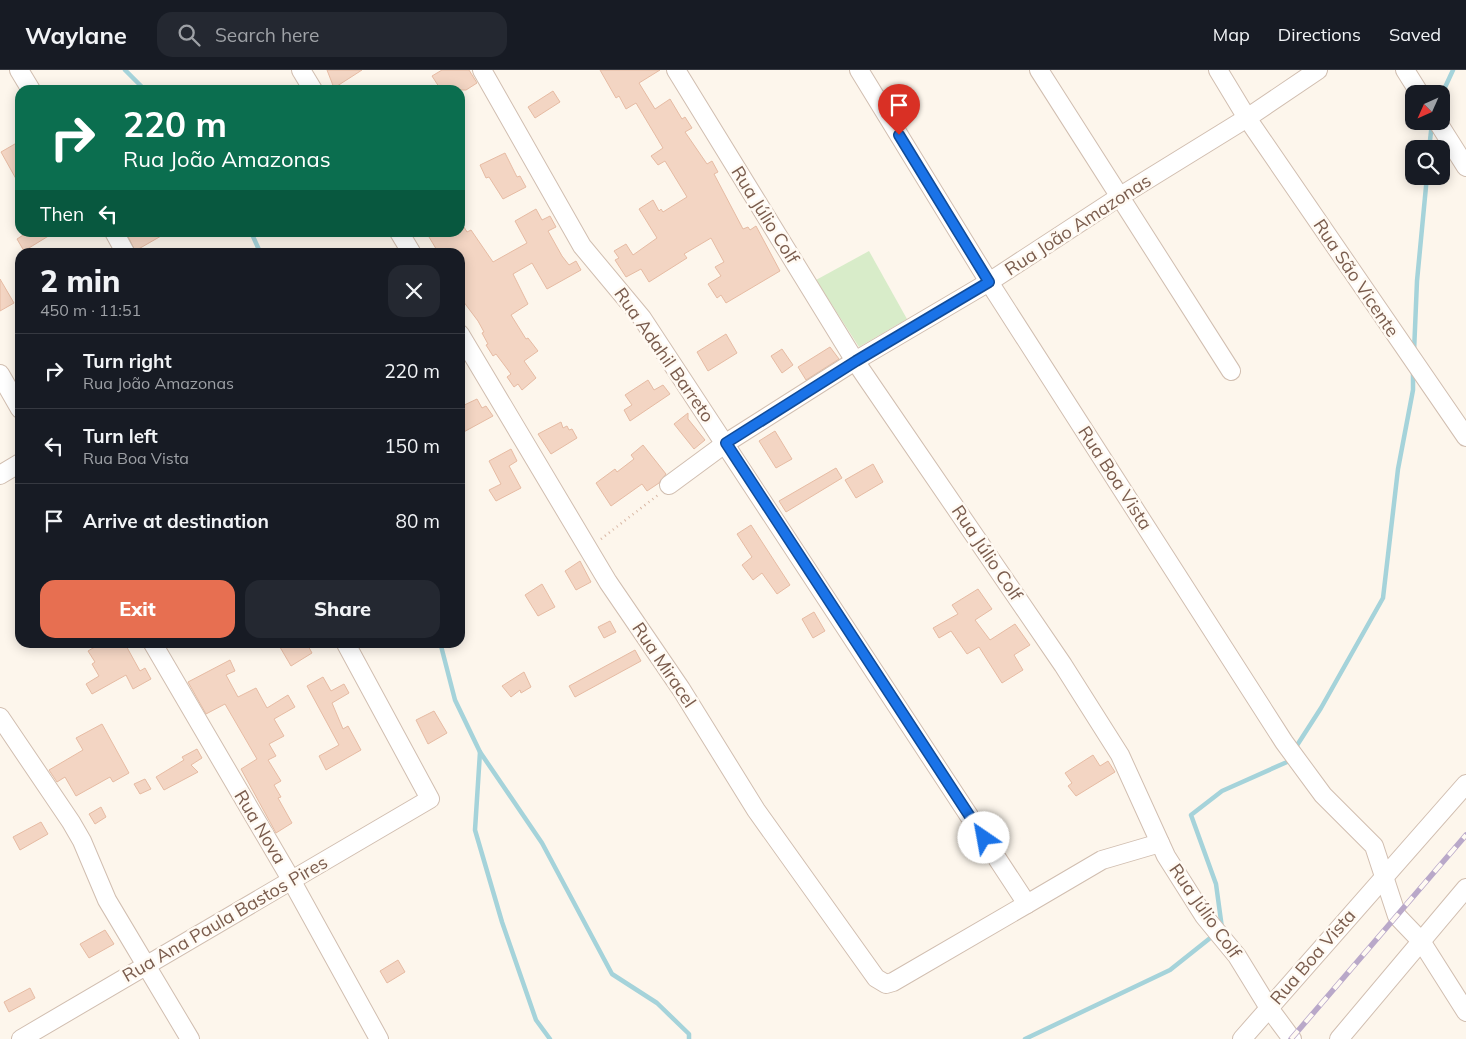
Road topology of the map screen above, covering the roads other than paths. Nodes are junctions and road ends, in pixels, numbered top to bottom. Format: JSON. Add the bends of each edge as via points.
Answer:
{"nodes":[{"id":1,"x":19,"y":70,"type":"edge"},
{"id":2,"x":300,"y":70,"type":"edge"},
{"id":3,"x":482,"y":70,"type":"edge"},
{"id":4,"x":676,"y":70,"type":"edge"},
{"id":5,"x":859,"y":70,"type":"edge"},
{"id":6,"x":1040,"y":70,"type":"edge"},
{"id":7,"x":1218,"y":70,"type":"edge"},
{"id":8,"x":1318,"y":70,"type":"edge"},
{"id":9,"x":1405,"y":70,"type":"edge"},
{"id":10,"x":28,"y":85,"type":"edge"},
{"id":11,"x":310,"y":85,"type":"edge"},
{"id":12,"x":1414,"y":85,"type":"edge"},
{"id":13,"x":1247,"y":118,"type":"junction"},
{"id":14,"x":1443,"y":130,"type":"edge"},
{"id":15,"x":1466,"y":167,"type":"edge"},
{"id":16,"x":1119,"y":197,"type":"junction"},
{"id":17,"x":117,"y":237,"type":"edge"},
{"id":18,"x":402,"y":237,"type":"edge"},
{"id":19,"x":123,"y":248,"type":"edge"},
{"id":20,"x":409,"y":248,"type":"edge"},
{"id":21,"x":989,"y":282,"type":"junction"},
{"id":22,"x":465,"y":342,"type":"edge"},
{"id":23,"x":856,"y":361,"type":"junction"},
{"id":24,"x":1231,"y":371,"type":"dead end"},
{"id":25,"x":0,"y":374,"type":"edge"},
{"id":26,"x":15,"y":400,"type":"edge"},
{"id":27,"x":1466,"y":437,"type":"edge"},
{"id":28,"x":726,"y":443,"type":"junction"},
{"id":29,"x":15,"y":466,"type":"edge"},
{"id":30,"x":0,"y":475,"type":"edge"},
{"id":31,"x":669,"y":485,"type":"road end"},
{"id":32,"x":156,"y":648,"type":"edge"},
{"id":33,"x":348,"y":648,"type":"edge"},
{"id":34,"x":0,"y":717,"type":"edge"},
{"id":35,"x":1466,"y":784,"type":"edge"},
{"id":36,"x":1160,"y":843,"type":"junction"},
{"id":37,"x":1384,"y":875,"type":"junction"},
{"id":38,"x":292,"y":880,"type":"junction"},
{"id":39,"x":1466,"y":888,"type":"edge"},
{"id":40,"x":1027,"y":904,"type":"junction"},
{"id":41,"x":1421,"y":941,"type":"junction"},
{"id":42,"x":145,"y":966,"type":"junction"},
{"id":43,"x":1269,"y":1008,"type":"junction"},
{"id":44,"x":1466,"y":1012,"type":"edge"},
{"id":45,"x":21,"y":1039,"type":"edge"},
{"id":46,"x":190,"y":1039,"type":"edge"},
{"id":47,"x":379,"y":1039,"type":"edge"},
{"id":48,"x":1242,"y":1039,"type":"edge"},
{"id":49,"x":1292,"y":1039,"type":"edge"},
{"id":50,"x":1339,"y":1039,"type":"edge"}],
"edges":[{"from":1,"to":10,"type":"street"},
{"from":2,"to":11,"type":"street"},
{"from":3,"to":28,"type":"street","name":"Rua Adahil Barreto","via":[[582,246],[642,318]]},
{"from":4,"to":23,"type":"street","name":"Rua Júlio Colf"},
{"from":5,"to":21,"type":"street","name":"Rua Boa Vista"},
{"from":6,"to":16,"type":"street"},
{"from":7,"to":13,"type":"street","name":"Rua São Vicente"},
{"from":8,"to":13,"type":"street","name":"Rua João Amazonas"},
{"from":9,"to":12,"type":"street"},
{"from":13,"to":16,"type":"street","name":"Rua João Amazonas"},
{"from":13,"to":27,"type":"street","name":"Rua São Vicente"},
{"from":14,"to":15,"type":"street"},
{"from":16,"to":21,"type":"street","name":"Rua João Amazonas"},
{"from":16,"to":24,"type":"street"},
{"from":17,"to":19,"type":"street"},
{"from":18,"to":20,"type":"street"},
{"from":21,"to":23,"type":"street","name":"Rua João Amazonas"},
{"from":21,"to":37,"type":"street","name":"Rua Boa Vista","via":[[1284,742],[1322,795],[1374,846]]},
{"from":22,"to":40,"type":"street","name":"Rua Miracel","via":[[608,582],[681,689],[756,810],[876,978],[886,984]]},
{"from":23,"to":28,"type":"street","name":"Rua João Amazonas"},
{"from":23,"to":36,"type":"street","name":"Rua Júlio Colf","via":[[1063,665],[1120,755]]},
{"from":25,"to":26,"type":"street"},
{"from":28,"to":31,"type":"street","name":"Rua João Amazonas"},
{"from":28,"to":40,"type":"street","name":"Rua Adahil Barreto"},
{"from":29,"to":30,"type":"street"},
{"from":32,"to":38,"type":"street","name":"Rua Nova"},
{"from":33,"to":38,"type":"street","name":"Rua Ana Paula Bastos Pires","via":[[430,799]]},
{"from":34,"to":42,"type":"street","via":[[75,828],[107,900]]},
{"from":35,"to":37,"type":"street","name":"Rua Boa Vista"},
{"from":36,"to":40,"type":"street","via":[[1102,860]]},
{"from":36,"to":43,"type":"street","name":"Rua Júlio Colf","via":[[1204,916],[1237,956]]},
{"from":37,"to":41,"type":"street","name":"Rua Boa Vista","via":[[1397,916]]},
{"from":37,"to":43,"type":"street","name":"Rua Boa Vista"},
{"from":38,"to":42,"type":"street","name":"Rua Ana Paula Bastos Pires"},
{"from":38,"to":47,"type":"street","name":"Rua Nova"},
{"from":39,"to":41,"type":"street"},
{"from":41,"to":44,"type":"street","name":"Rua Boa Vista"},
{"from":41,"to":50,"type":"street"},
{"from":42,"to":45,"type":"street","name":"Rua Ana Paula Bastos Pires"},
{"from":42,"to":46,"type":"street"},
{"from":43,"to":48,"type":"street","name":"Rua Boa Vista"},
{"from":43,"to":49,"type":"street","name":"Rua Júlio Colf"}]}
